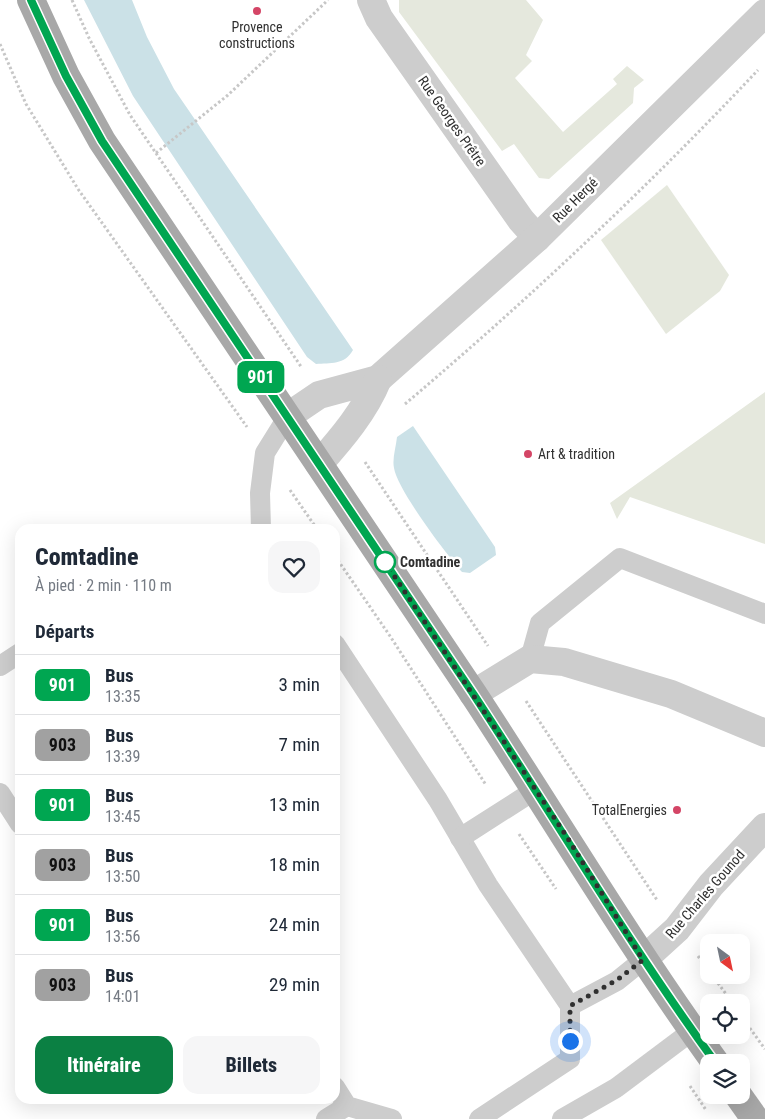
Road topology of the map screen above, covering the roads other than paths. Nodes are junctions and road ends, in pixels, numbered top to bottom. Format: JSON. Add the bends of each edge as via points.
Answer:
{"nodes":[{"id":1,"x":31,"y":0,"type":"edge"},
{"id":2,"x":371,"y":0,"type":"edge"},
{"id":3,"x":765,"y":13,"type":"edge"},
{"id":4,"x":537,"y":238,"type":"junction"},
{"id":5,"x":378,"y":378,"type":"junction"},
{"id":6,"x":288,"y":416,"type":"junction"},
{"id":7,"x":319,"y":464,"type":"junction"},
{"id":8,"x":261,"y":524,"type":"edge"},
{"id":9,"x":765,"y":614,"type":"edge"},
{"id":10,"x":340,"y":652,"type":"edge"},
{"id":11,"x":15,"y":656,"type":"edge"},
{"id":12,"x":530,"y":659,"type":"junction"},
{"id":13,"x":0,"y":666,"type":"edge"},
{"id":14,"x":473,"y":694,"type":"junction"},
{"id":15,"x":765,"y":733,"type":"edge"},
{"id":16,"x":535,"y":790,"type":"junction"},
{"id":17,"x":0,"y":793,"type":"edge"},
{"id":18,"x":15,"y":816,"type":"edge"},
{"id":19,"x":765,"y":827,"type":"edge"},
{"id":20,"x":460,"y":838,"type":"junction"},
{"id":21,"x":643,"y":960,"type":"junction"},
{"id":22,"x":570,"y":1006,"type":"junction"},
{"id":23,"x":692,"y":1031,"type":"junction"},
{"id":24,"x":709,"y":1054,"type":"edge"},
{"id":25,"x":340,"y":1096,"type":"edge"},
{"id":26,"x":744,"y":1104,"type":"edge"},
{"id":27,"x":347,"y":1106,"type":"junction"},
{"id":28,"x":326,"y":1119,"type":"edge"},
{"id":29,"x":392,"y":1119,"type":"edge"},
{"id":30,"x":479,"y":1119,"type":"edge"},
{"id":31,"x":562,"y":1119,"type":"edge"},
{"id":32,"x":755,"y":1119,"type":"edge"}],
"edges":[{"from":1,"to":6,"type":"main road","via":[[66,76],[102,141]]},
{"from":2,"to":4,"type":"street","name":"Rue Georges Prêtre","via":[[385,26]]},
{"from":3,"to":4,"type":"street","name":"Rue Hergé"},
{"from":4,"to":5,"type":"street","name":"Rue Hergé"},
{"from":5,"to":6,"type":"street","name":"Rue Hergé","via":[[319,394]]},
{"from":5,"to":7,"type":"street","name":"Rue Hergé","via":[[346,433]]},
{"from":6,"to":7,"type":"main road"},
{"from":6,"to":8,"type":"lane","via":[[265,453],[260,493]]},
{"from":7,"to":14,"type":"main road"},
{"from":9,"to":12,"type":"lane","via":[[620,558],[540,623]]},
{"from":10,"to":20,"type":"lane"},
{"from":11,"to":13,"type":"lane"},
{"from":12,"to":14,"type":"street"},
{"from":12,"to":15,"type":"street","via":[[564,662],[671,694]]},
{"from":14,"to":16,"type":"main road"},
{"from":16,"to":20,"type":"lane"},
{"from":16,"to":21,"type":"main road"},
{"from":17,"to":18,"type":"lane"},
{"from":19,"to":21,"type":"street","name":"Rue Charles Gounod","via":[[711,885],[677,929]]},
{"from":20,"to":22,"type":"lane"},
{"from":21,"to":22,"type":"lane","via":[[617,980]]},
{"from":21,"to":23,"type":"main road"},
{"from":22,"to":30,"type":"lane","via":[[570,1059]]},
{"from":23,"to":24,"type":"main road"},
{"from":23,"to":31,"type":"lane","via":[[616,1088]]},
{"from":25,"to":27,"type":"lane"},
{"from":26,"to":32,"type":"main road"},
{"from":27,"to":28,"type":"lane"},
{"from":27,"to":29,"type":"lane"}]}
